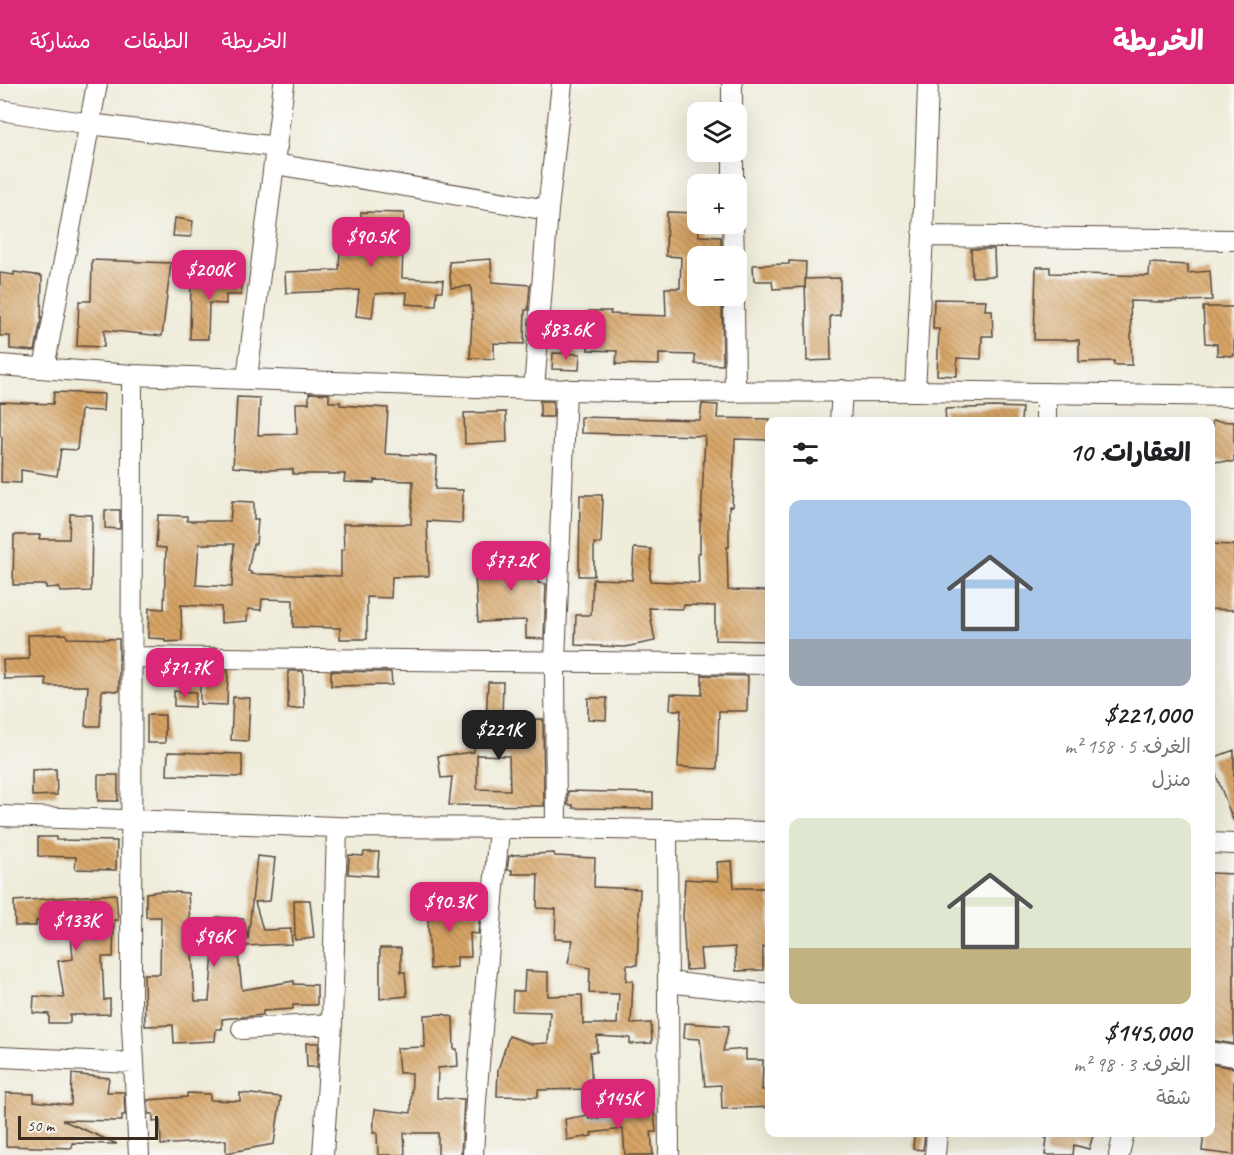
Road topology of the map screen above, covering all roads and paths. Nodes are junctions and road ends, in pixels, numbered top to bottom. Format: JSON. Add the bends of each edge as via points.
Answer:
{"nodes":[{"id":1,"x":97,"y":84,"type":"edge"},
{"id":2,"x":284,"y":84,"type":"edge"},
{"id":3,"x":562,"y":84,"type":"edge"},
{"id":4,"x":732,"y":84,"type":"edge"},
{"id":5,"x":928,"y":84,"type":"edge"},
{"id":6,"x":732,"y":102,"type":"edge"},
{"id":7,"x":0,"y":110,"type":"edge"},
{"id":8,"x":90,"y":124,"type":"junction"},
{"id":9,"x":276,"y":155,"type":"junction"},
{"id":10,"x":548,"y":210,"type":"junction"},
{"id":11,"x":923,"y":236,"type":"junction"},
{"id":12,"x":1234,"y":240,"type":"edge"},
{"id":13,"x":734,"y":306,"type":"edge"},
{"id":14,"x":0,"y":365,"type":"edge"},
{"id":15,"x":44,"y":368,"type":"junction"},
{"id":16,"x":132,"y":375,"type":"junction"},
{"id":17,"x":247,"y":378,"type":"junction"},
{"id":18,"x":534,"y":388,"type":"junction"},
{"id":19,"x":566,"y":389,"type":"junction"},
{"id":20,"x":842,"y":390,"type":"junction"},
{"id":21,"x":735,"y":391,"type":"junction"},
{"id":22,"x":915,"y":391,"type":"junction"},
{"id":23,"x":1046,"y":393,"type":"junction"},
{"id":24,"x":1234,"y":396,"type":"edge"},
{"id":25,"x":840,"y":417,"type":"edge"},
{"id":26,"x":1046,"y":417,"type":"edge"},
{"id":27,"x":130,"y":657,"type":"junction"},
{"id":28,"x":555,"y":661,"type":"junction"},
{"id":29,"x":765,"y":664,"type":"edge"},
{"id":30,"x":0,"y":816,"type":"edge"},
{"id":31,"x":130,"y":819,"type":"junction"},
{"id":32,"x":337,"y":827,"type":"junction"},
{"id":33,"x":499,"y":828,"type":"junction"},
{"id":34,"x":556,"y":828,"type":"junction"},
{"id":35,"x":667,"y":830,"type":"junction"},
{"id":36,"x":765,"y":832,"type":"edge"},
{"id":37,"x":1215,"y":843,"type":"edge"},
{"id":38,"x":1234,"y":844,"type":"edge"},
{"id":39,"x":668,"y":982,"type":"junction"},
{"id":40,"x":765,"y":993,"type":"edge"},
{"id":41,"x":332,"y":1024,"type":"junction"},
{"id":42,"x":242,"y":1029,"type":"dead end"},
{"id":43,"x":1215,"y":1053,"type":"edge"},
{"id":44,"x":0,"y":1056,"type":"edge"},
{"id":45,"x":1234,"y":1056,"type":"edge"},
{"id":46,"x":134,"y":1063,"type":"junction"},
{"id":47,"x":937,"y":1137,"type":"edge"},
{"id":48,"x":1123,"y":1137,"type":"edge"},
{"id":49,"x":139,"y":1155,"type":"edge"},
{"id":50,"x":324,"y":1155,"type":"edge"},
{"id":51,"x":473,"y":1155,"type":"edge"},
{"id":52,"x":669,"y":1155,"type":"edge"},
{"id":53,"x":935,"y":1155,"type":"edge"},
{"id":54,"x":1119,"y":1155,"type":"edge"}],
"edges":[{"from":1,"to":8,"type":"street"},
{"from":2,"to":9,"type":"street"},
{"from":3,"to":10,"type":"street"},
{"from":4,"to":6,"type":"street"},
{"from":5,"to":11,"type":"street"},
{"from":7,"to":8,"type":"street"},
{"from":8,"to":9,"type":"street"},
{"from":8,"to":15,"type":"street"},
{"from":9,"to":10,"type":"street"},
{"from":9,"to":17,"type":"street"},
{"from":10,"to":18,"type":"street"},
{"from":11,"to":12,"type":"street"},
{"from":11,"to":22,"type":"street"},
{"from":13,"to":21,"type":"street"},
{"from":14,"to":15,"type":"street"},
{"from":15,"to":16,"type":"street"},
{"from":16,"to":17,"type":"street"},
{"from":16,"to":27,"type":"street"},
{"from":17,"to":18,"type":"street"},
{"from":18,"to":19,"type":"street"},
{"from":19,"to":21,"type":"street"},
{"from":19,"to":28,"type":"street"},
{"from":20,"to":21,"type":"street"},
{"from":20,"to":22,"type":"street"},
{"from":20,"to":25,"type":"street"},
{"from":22,"to":23,"type":"street"},
{"from":23,"to":24,"type":"street"},
{"from":23,"to":26,"type":"street"},
{"from":27,"to":28,"type":"street"},
{"from":27,"to":31,"type":"street"},
{"from":28,"to":29,"type":"street"},
{"from":28,"to":34,"type":"street"},
{"from":30,"to":31,"type":"street"},
{"from":31,"to":32,"type":"street"},
{"from":31,"to":46,"type":"street"},
{"from":32,"to":33,"type":"street"},
{"from":32,"to":41,"type":"street"},
{"from":33,"to":34,"type":"street"},
{"from":33,"to":51,"type":"street"},
{"from":34,"to":35,"type":"street"},
{"from":35,"to":36,"type":"street"},
{"from":35,"to":39,"type":"street"},
{"from":37,"to":38,"type":"street"},
{"from":39,"to":40,"type":"street"},
{"from":39,"to":52,"type":"street"},
{"from":41,"to":42,"type":"street"},
{"from":41,"to":50,"type":"street"},
{"from":43,"to":45,"type":"street"},
{"from":44,"to":46,"type":"street"},
{"from":46,"to":49,"type":"street"},
{"from":47,"to":53,"type":"street"},
{"from":48,"to":54,"type":"street"}]}
